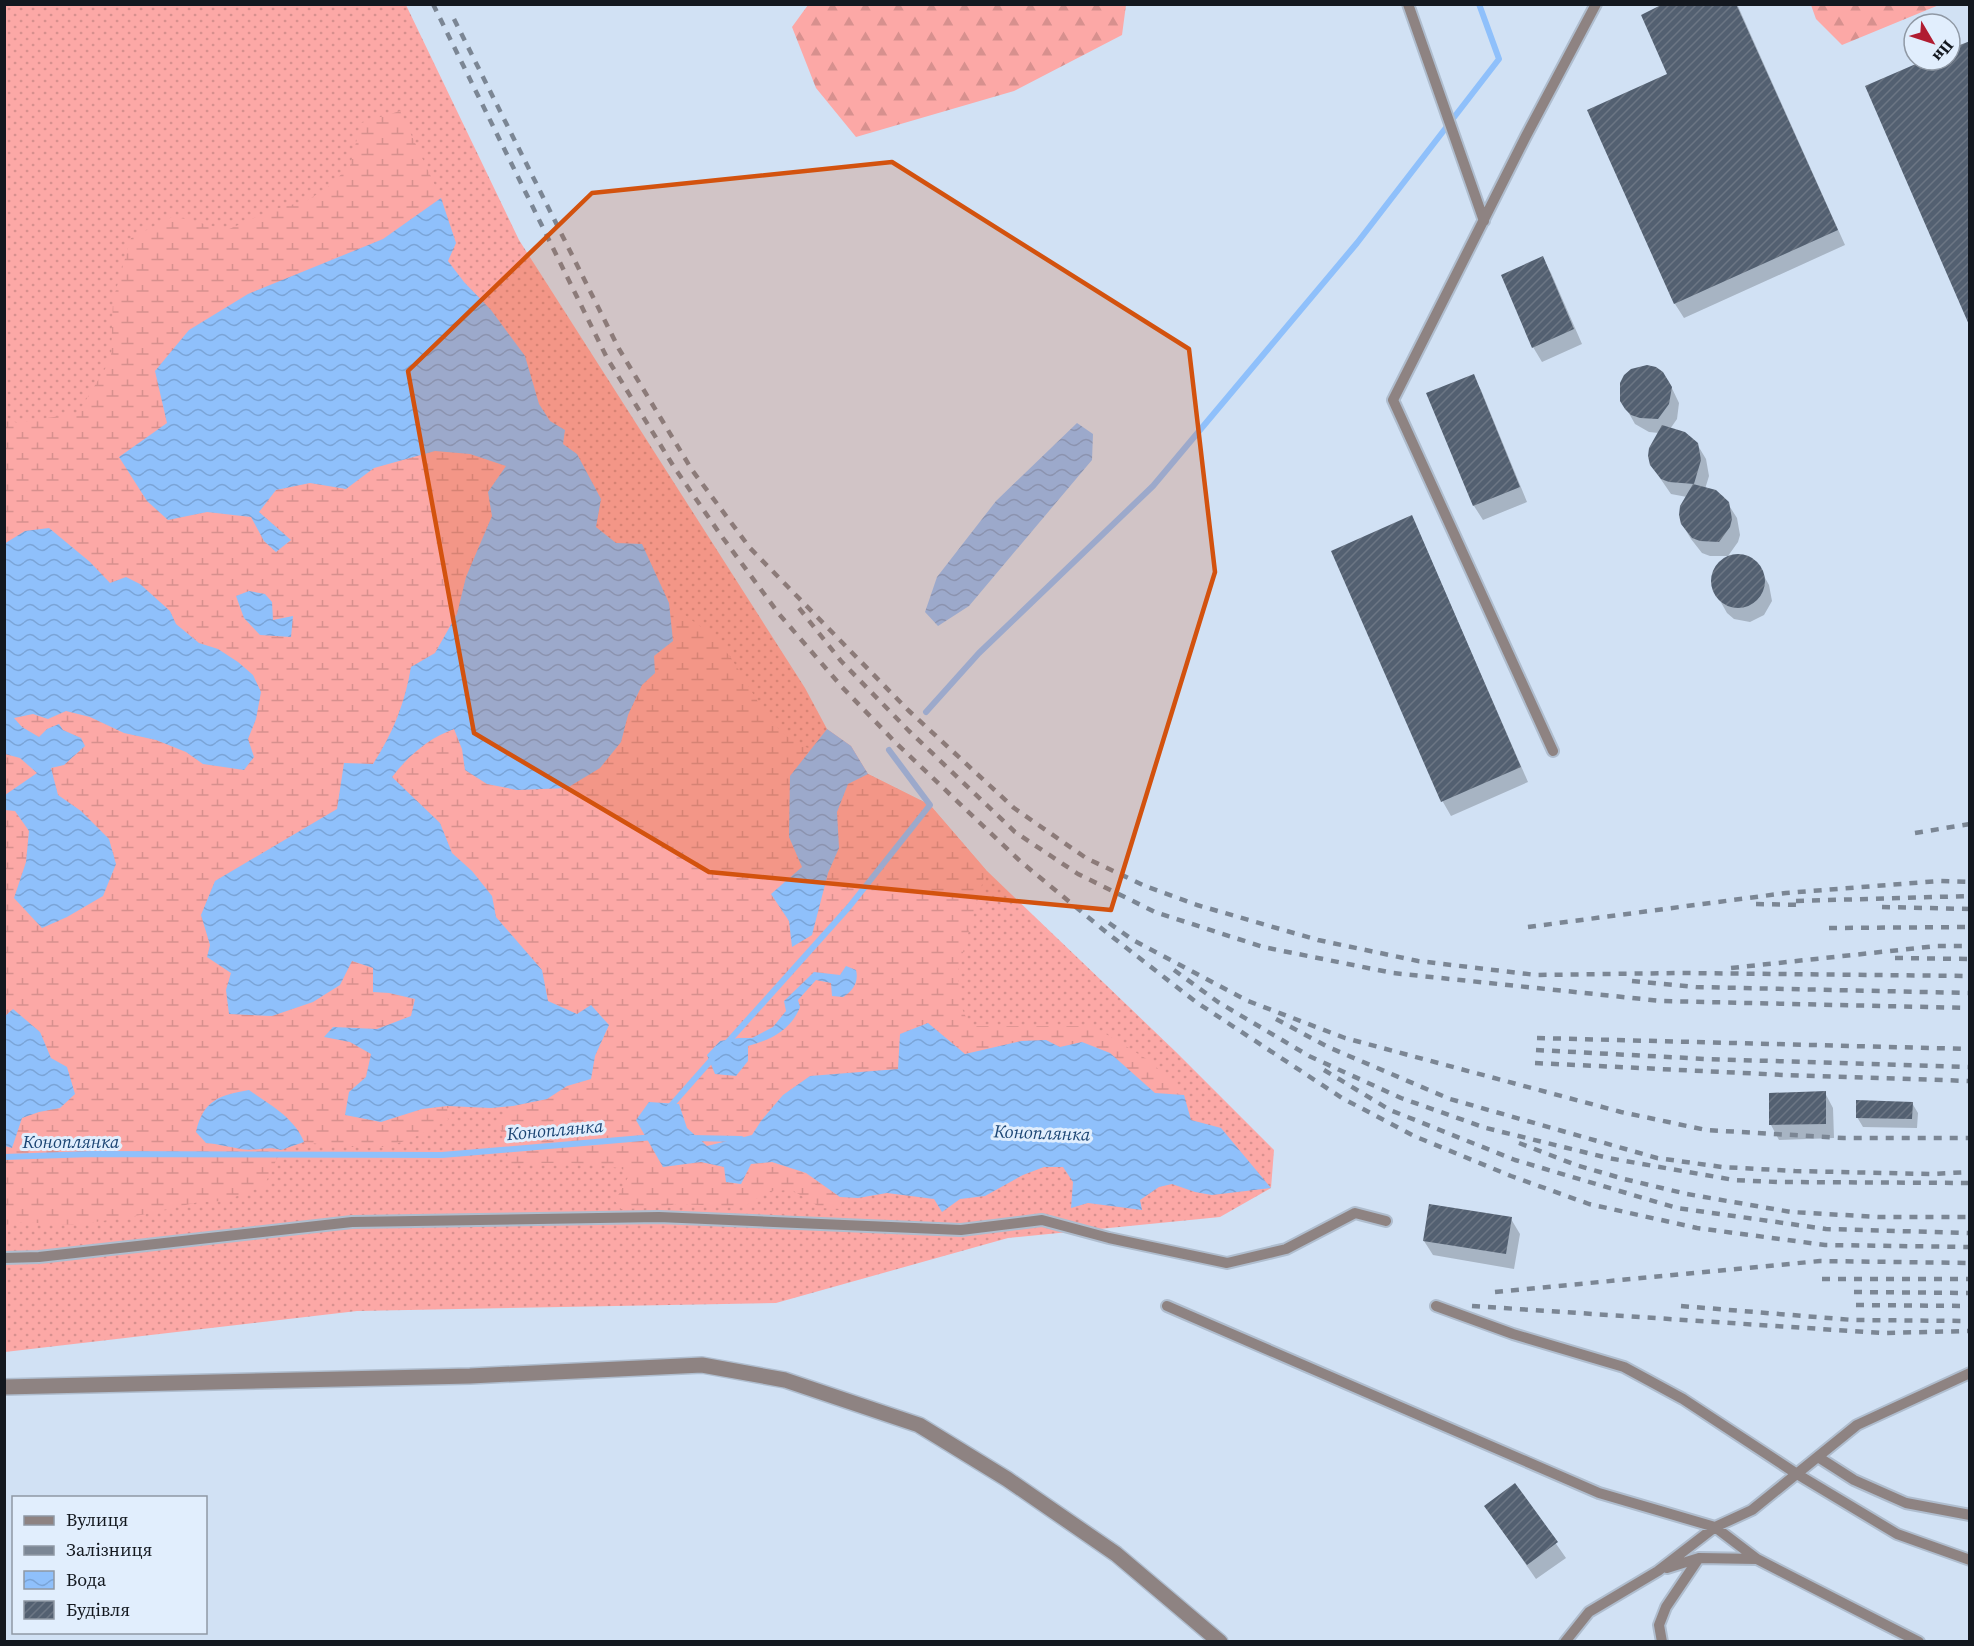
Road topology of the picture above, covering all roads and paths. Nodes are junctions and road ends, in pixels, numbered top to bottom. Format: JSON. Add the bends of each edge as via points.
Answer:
{"nodes":[{"id":1,"x":1408,"y":4,"type":"edge"},
{"id":2,"x":1596,"y":4,"type":"edge"},
{"id":3,"x":1484,"y":221,"type":"junction"},
{"id":4,"x":1553,"y":751,"type":"dead end"},
{"id":5,"x":1386,"y":1221,"type":"dead end"},
{"id":6,"x":4,"y":1258,"type":"edge"},
{"id":7,"x":1167,"y":1306,"type":"dead end"},
{"id":8,"x":1436,"y":1306,"type":"dead end"},
{"id":9,"x":1970,"y":1373,"type":"edge"},
{"id":10,"x":4,"y":1387,"type":"edge"},
{"id":11,"x":1818,"y":1457,"type":"junction"},
{"id":12,"x":1797,"y":1474,"type":"junction"},
{"id":13,"x":1970,"y":1515,"type":"edge"},
{"id":14,"x":1715,"y":1527,"type":"junction"},
{"id":15,"x":1699,"y":1558,"type":"junction"},
{"id":16,"x":1757,"y":1559,"type":"junction"},
{"id":17,"x":1970,"y":1560,"type":"edge"},
{"id":18,"x":1658,"y":1571,"type":"junction"},
{"id":19,"x":1220,"y":1641,"type":"edge"},
{"id":20,"x":1565,"y":1641,"type":"edge"},
{"id":21,"x":1662,"y":1641,"type":"edge"},
{"id":22,"x":1919,"y":1641,"type":"edge"}],
"edges":[{"from":1,"to":3,"type":"lane"},
{"from":2,"to":3,"type":"lane"},
{"from":3,"to":4,"type":"lane","via":[[1393,400]]},
{"from":5,"to":6,"type":"lane","via":[[1355,1213],[1286,1249],[1227,1263],[1042,1220],[961,1230],[659,1218],[352,1222]]},
{"from":7,"to":14,"type":"lane","via":[[1599,1492]]},
{"from":8,"to":12,"type":"lane","via":[[1624,1367],[1683,1399]]},
{"from":9,"to":11,"type":"lane","via":[[1857,1425]]},
{"from":10,"to":19,"type":"street","via":[[470,1376],[702,1365],[785,1380],[920,1425],[1116,1554]]},
{"from":11,"to":12,"type":"lane"},
{"from":11,"to":13,"type":"lane","via":[[1854,1480],[1906,1503]]},
{"from":12,"to":14,"type":"lane","via":[[1752,1510]]},
{"from":12,"to":17,"type":"lane","via":[[1897,1534]]},
{"from":14,"to":16,"type":"lane"},
{"from":14,"to":18,"type":"lane"},
{"from":15,"to":16,"type":"lane"},
{"from":15,"to":18,"type":"lane"},
{"from":15,"to":21,"type":"lane","via":[[1666,1607],[1659,1624]]},
{"from":16,"to":22,"type":"lane"},
{"from":18,"to":20,"type":"lane","via":[[1589,1612]]}]}
